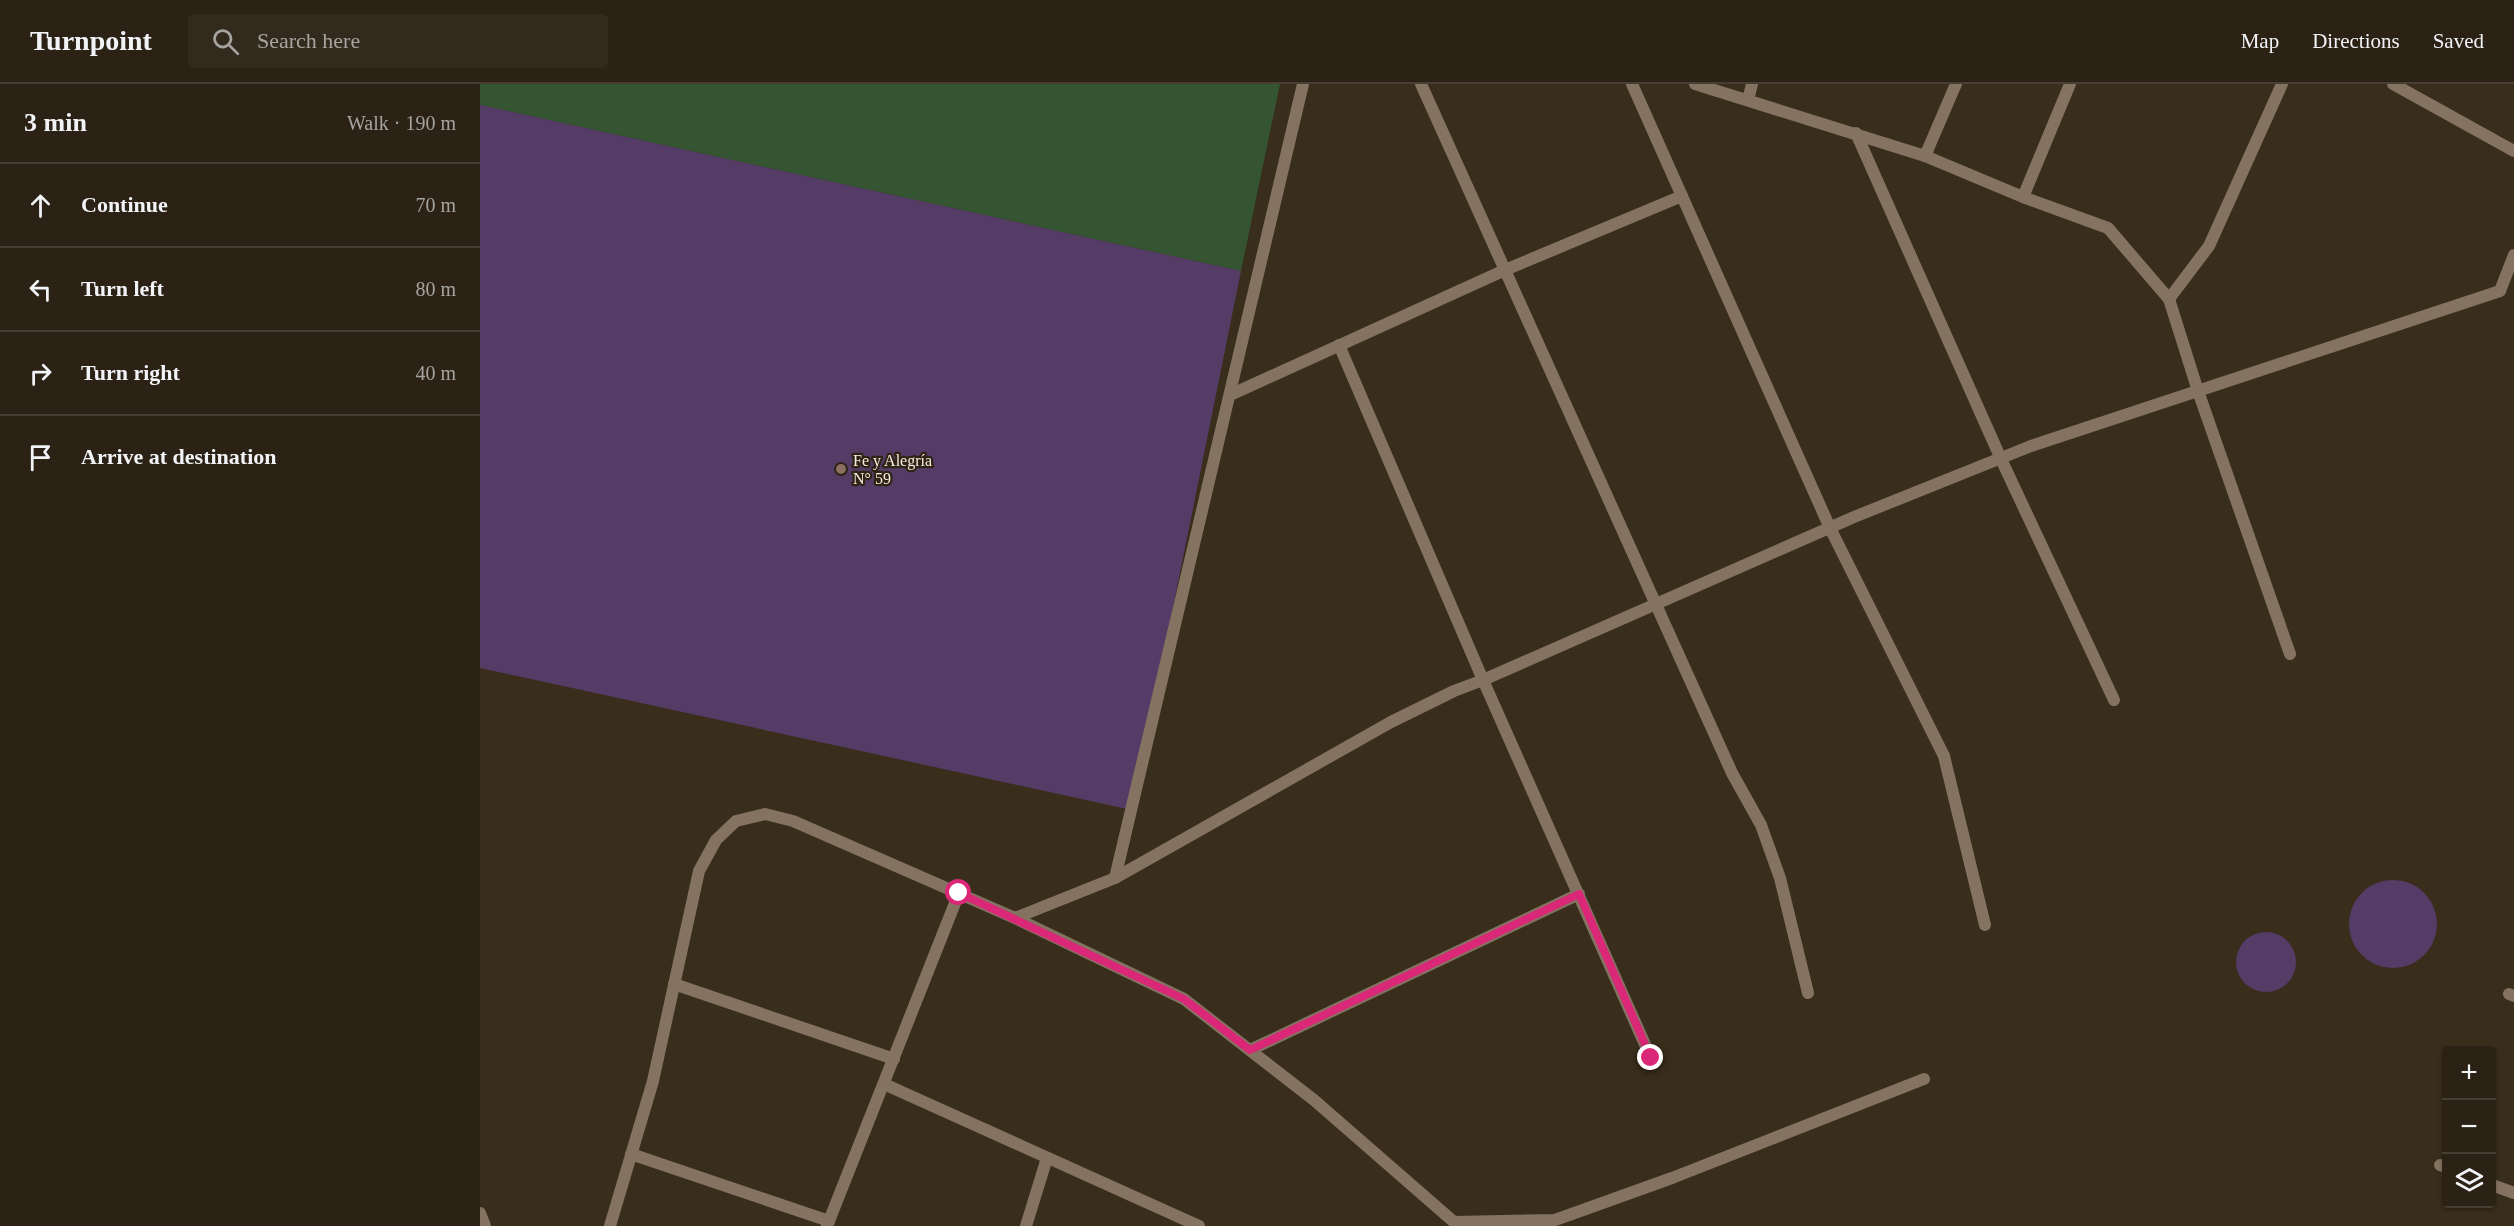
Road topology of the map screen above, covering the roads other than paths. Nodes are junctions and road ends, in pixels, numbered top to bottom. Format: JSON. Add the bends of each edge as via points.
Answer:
{"nodes":[{"id":1,"x":1303,"y":84,"type":"edge"},
{"id":2,"x":1421,"y":84,"type":"edge"},
{"id":3,"x":1632,"y":84,"type":"edge"},
{"id":4,"x":1695,"y":84,"type":"edge"},
{"id":5,"x":1752,"y":84,"type":"edge"},
{"id":6,"x":1956,"y":84,"type":"edge"},
{"id":7,"x":2070,"y":84,"type":"edge"},
{"id":8,"x":2282,"y":84,"type":"edge"},
{"id":9,"x":2393,"y":84,"type":"edge"},
{"id":10,"x":1748,"y":100,"type":"junction"},
{"id":11,"x":1856,"y":133,"type":"junction"},
{"id":12,"x":2514,"y":151,"type":"edge"},
{"id":13,"x":1925,"y":156,"type":"junction"},
{"id":14,"x":1682,"y":196,"type":"junction"},
{"id":15,"x":2023,"y":196,"type":"junction"},
{"id":16,"x":2514,"y":255,"type":"edge"},
{"id":17,"x":1505,"y":270,"type":"junction"},
{"id":18,"x":2169,"y":298,"type":"junction"},
{"id":19,"x":1339,"y":345,"type":"junction"},
{"id":20,"x":2198,"y":391,"type":"junction"},
{"id":21,"x":1230,"y":394,"type":"junction"},
{"id":22,"x":2001,"y":459,"type":"junction"},
{"id":23,"x":1830,"y":528,"type":"junction"},
{"id":24,"x":1656,"y":603,"type":"junction"},
{"id":25,"x":2290,"y":654,"type":"dead end"},
{"id":26,"x":1483,"y":680,"type":"junction"},
{"id":27,"x":2114,"y":700,"type":"dead end"},
{"id":28,"x":1115,"y":878,"type":"junction"},
{"id":29,"x":959,"y":893,"type":"junction"},
{"id":30,"x":1579,"y":894,"type":"junction"},
{"id":31,"x":1015,"y":918,"type":"junction"},
{"id":32,"x":1985,"y":925,"type":"dead end"},
{"id":33,"x":674,"y":984,"type":"junction"},
{"id":34,"x":1808,"y":993,"type":"dead end"},
{"id":35,"x":1250,"y":1050,"type":"junction"},
{"id":36,"x":1651,"y":1058,"type":"dead end"},
{"id":37,"x":894,"y":1059,"type":"junction"},
{"id":38,"x":1924,"y":1079,"type":"dead end"},
{"id":39,"x":884,"y":1084,"type":"junction"},
{"id":40,"x":631,"y":1154,"type":"junction"},
{"id":41,"x":1047,"y":1158,"type":"junction"},
{"id":42,"x":2496,"y":1186,"type":"edge"},
{"id":43,"x":2514,"y":1193,"type":"edge"},
{"id":44,"x":480,"y":1213,"type":"edge"},
{"id":45,"x":828,"y":1223,"type":"edge"},
{"id":46,"x":485,"y":1226,"type":"edge"},
{"id":47,"x":610,"y":1226,"type":"edge"},
{"id":48,"x":1026,"y":1226,"type":"edge"},
{"id":49,"x":1199,"y":1226,"type":"edge"}],
"edges":[{"from":1,"to":21,"type":"street"},
{"from":2,"to":17,"type":"street"},
{"from":3,"to":14,"type":"street"},
{"from":4,"to":10,"type":"street"},
{"from":5,"to":10,"type":"street"},
{"from":6,"to":13,"type":"street"},
{"from":7,"to":15,"type":"street"},
{"from":8,"to":18,"type":"street","via":[[2210,246]]},
{"from":9,"to":12,"type":"street"},
{"from":10,"to":11,"type":"street"},
{"from":11,"to":13,"type":"street"},
{"from":11,"to":22,"type":"street"},
{"from":13,"to":15,"type":"street"},
{"from":14,"to":17,"type":"street"},
{"from":14,"to":23,"type":"street"},
{"from":15,"to":18,"type":"street","via":[[2108,228]]},
{"from":16,"to":20,"type":"street","via":[[2500,291]]},
{"from":17,"to":19,"type":"street"},
{"from":17,"to":24,"type":"street"},
{"from":18,"to":20,"type":"street"},
{"from":19,"to":21,"type":"street"},
{"from":19,"to":26,"type":"street"},
{"from":20,"to":22,"type":"street"},
{"from":20,"to":25,"type":"street"},
{"from":21,"to":28,"type":"street"},
{"from":22,"to":23,"type":"street"},
{"from":22,"to":27,"type":"street"},
{"from":23,"to":24,"type":"street"},
{"from":23,"to":32,"type":"street","via":[[1944,756]]},
{"from":24,"to":26,"type":"street"},
{"from":24,"to":34,"type":"street","via":[[1732,773],[1761,825],[1780,878]]},
{"from":26,"to":28,"type":"street","via":[[1391,722]]},
{"from":26,"to":30,"type":"street"},
{"from":28,"to":31,"type":"street"},
{"from":29,"to":31,"type":"street"},
{"from":29,"to":33,"type":"street","via":[[793,821],[765,814],[736,821],[716,840],[699,871]]},
{"from":29,"to":37,"type":"street"},
{"from":30,"to":35,"type":"street"},
{"from":30,"to":36,"type":"street"},
{"from":31,"to":35,"type":"street","via":[[1184,999]]},
{"from":33,"to":37,"type":"street"},
{"from":33,"to":40,"type":"street","via":[[653,1081]]},
{"from":35,"to":38,"type":"street","via":[[1314,1100],[1454,1222],[1555,1220],[1672,1179]]},
{"from":37,"to":39,"type":"street"},
{"from":39,"to":41,"type":"street"},
{"from":39,"to":45,"type":"street"},
{"from":40,"to":45,"type":"street"},
{"from":40,"to":47,"type":"street"},
{"from":41,"to":48,"type":"street"},
{"from":41,"to":49,"type":"street"},
{"from":42,"to":43,"type":"street"},
{"from":44,"to":46,"type":"street"}]}
